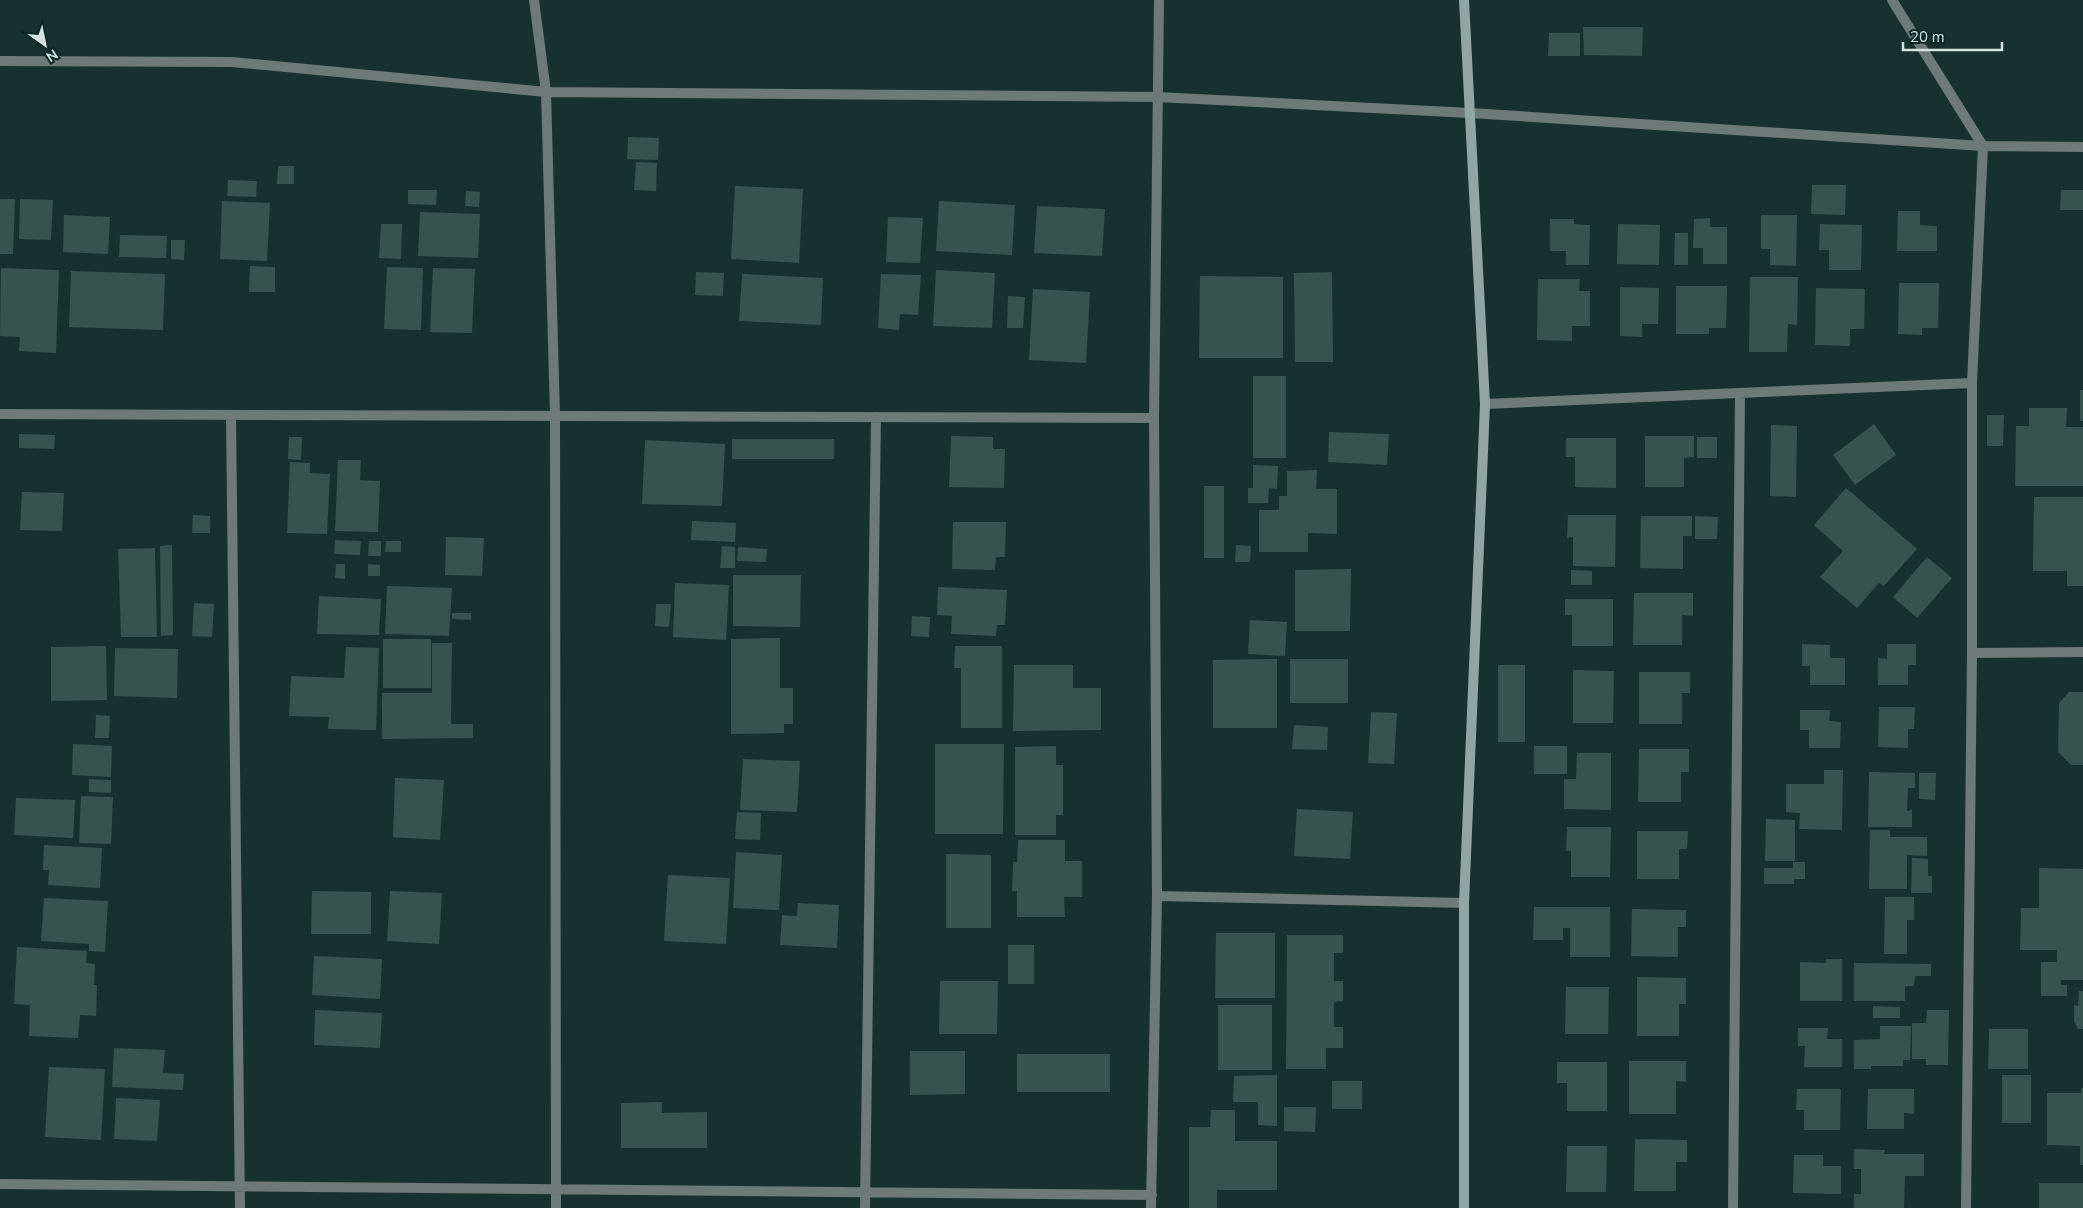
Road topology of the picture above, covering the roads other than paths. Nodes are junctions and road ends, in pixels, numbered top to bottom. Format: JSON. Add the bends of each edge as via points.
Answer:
{"nodes":[{"id":1,"x":534,"y":0,"type":"edge"},
{"id":2,"x":1159,"y":0,"type":"edge"},
{"id":3,"x":1464,"y":0,"type":"edge"},
{"id":4,"x":1892,"y":0,"type":"edge"},
{"id":5,"x":0,"y":61,"type":"edge"},
{"id":6,"x":546,"y":92,"type":"junction"},
{"id":7,"x":1158,"y":96,"type":"junction"},
{"id":8,"x":1470,"y":113,"type":"junction"},
{"id":9,"x":1982,"y":146,"type":"junction"},
{"id":10,"x":2083,"y":147,"type":"edge"},
{"id":11,"x":1972,"y":383,"type":"junction"},
{"id":12,"x":1740,"y":393,"type":"junction"},
{"id":13,"x":1485,"y":404,"type":"junction"},
{"id":14,"x":0,"y":414,"type":"edge"},
{"id":15,"x":231,"y":415,"type":"junction"},
{"id":16,"x":555,"y":415,"type":"junction"},
{"id":17,"x":876,"y":417,"type":"junction"},
{"id":18,"x":1154,"y":418,"type":"junction"},
{"id":19,"x":2083,"y":652,"type":"edge"},
{"id":20,"x":1972,"y":653,"type":"junction"},
{"id":21,"x":1157,"y":896,"type":"junction"},
{"id":22,"x":1464,"y":903,"type":"junction"},
{"id":23,"x":0,"y":1184,"type":"edge"},
{"id":24,"x":240,"y":1186,"type":"junction"},
{"id":25,"x":557,"y":1190,"type":"junction"},
{"id":26,"x":865,"y":1192,"type":"junction"},
{"id":27,"x":1152,"y":1194,"type":"junction"},
{"id":28,"x":240,"y":1208,"type":"edge"},
{"id":29,"x":556,"y":1208,"type":"edge"},
{"id":30,"x":865,"y":1208,"type":"edge"},
{"id":31,"x":1151,"y":1208,"type":"edge"},
{"id":32,"x":1464,"y":1208,"type":"edge"},
{"id":33,"x":1733,"y":1208,"type":"edge"},
{"id":34,"x":1966,"y":1208,"type":"edge"}],
"edges":[{"from":1,"to":6,"type":"street"},
{"from":2,"to":7,"type":"street"},
{"from":3,"to":8,"type":"street"},
{"from":4,"to":9,"type":"street"},
{"from":5,"to":6,"type":"street","via":[[232,62]]},
{"from":6,"to":7,"type":"street"},
{"from":6,"to":16,"type":"street"},
{"from":7,"to":8,"type":"street"},
{"from":7,"to":18,"type":"street"},
{"from":8,"to":9,"type":"street"},
{"from":8,"to":13,"type":"street"},
{"from":9,"to":10,"type":"street"},
{"from":9,"to":11,"type":"street"},
{"from":11,"to":12,"type":"street"},
{"from":11,"to":20,"type":"street"},
{"from":12,"to":13,"type":"street"},
{"from":12,"to":33,"type":"street"},
{"from":13,"to":22,"type":"street"},
{"from":14,"to":15,"type":"street"},
{"from":15,"to":16,"type":"street"},
{"from":15,"to":24,"type":"street"},
{"from":16,"to":17,"type":"street"},
{"from":16,"to":25,"type":"street"},
{"from":17,"to":18,"type":"street"},
{"from":17,"to":26,"type":"street"},
{"from":18,"to":21,"type":"street"},
{"from":19,"to":20,"type":"street"},
{"from":20,"to":34,"type":"street"},
{"from":21,"to":22,"type":"street"},
{"from":21,"to":27,"type":"street"},
{"from":22,"to":32,"type":"street"},
{"from":23,"to":24,"type":"street"},
{"from":24,"to":25,"type":"street"},
{"from":24,"to":28,"type":"street"},
{"from":25,"to":26,"type":"street"},
{"from":25,"to":29,"type":"street"},
{"from":26,"to":27,"type":"street"},
{"from":26,"to":30,"type":"street"},
{"from":27,"to":31,"type":"street"}]}
